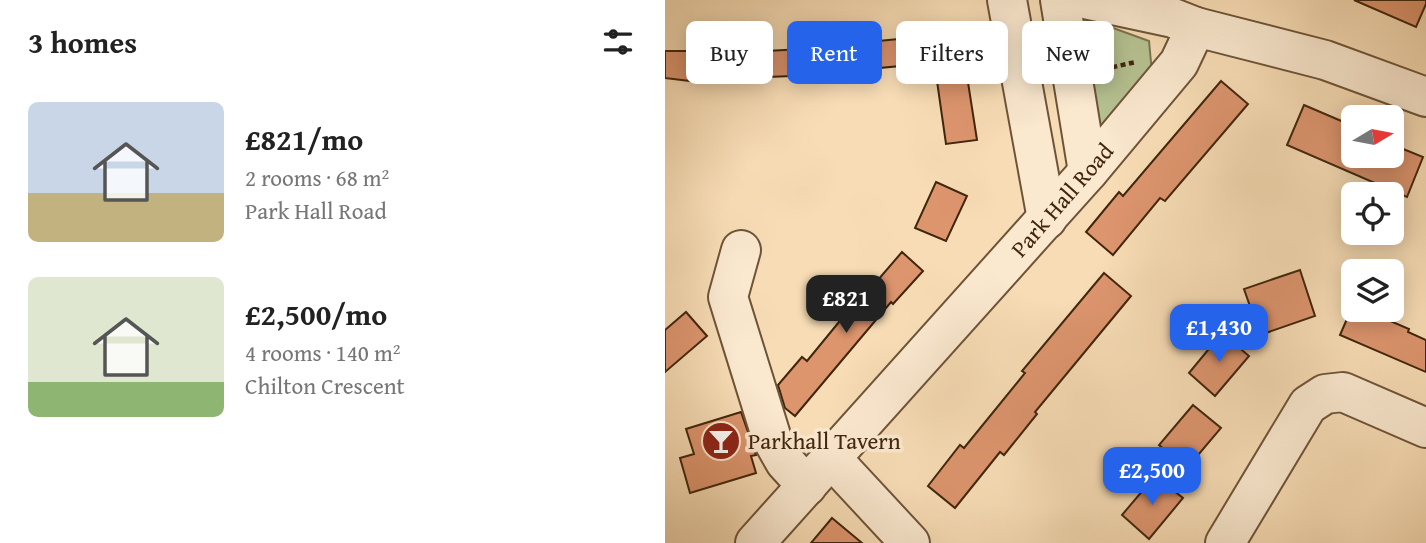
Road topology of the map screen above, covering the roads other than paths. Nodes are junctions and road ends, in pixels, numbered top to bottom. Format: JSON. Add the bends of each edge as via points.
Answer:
{"nodes":[{"id":1,"x":1007,"y":0,"type":"edge"},
{"id":2,"x":1060,"y":0,"type":"edge"},
{"id":3,"x":1089,"y":0,"type":"edge"},
{"id":4,"x":1190,"y":40,"type":"junction"},
{"id":5,"x":1426,"y":97,"type":"edge"},
{"id":6,"x":1088,"y":172,"type":"junction"},
{"id":7,"x":1047,"y":219,"type":"junction"},
{"id":8,"x":741,"y":250,"type":"dead end"},
{"id":9,"x":1426,"y":428,"type":"edge"},
{"id":10,"x":819,"y":473,"type":"junction"},
{"id":11,"x":755,"y":543,"type":"edge"},
{"id":12,"x":910,"y":543,"type":"edge"},
{"id":13,"x":1225,"y":543,"type":"edge"}],
"edges":[{"from":1,"to":7,"type":"street"},
{"from":2,"to":6,"type":"street"},
{"from":3,"to":4,"type":"street","via":[[1173,18]]},
{"from":4,"to":5,"type":"street","via":[[1325,60]]},
{"from":4,"to":6,"type":"street","name":"Park Hall Road","via":[[1179,63]]},
{"from":6,"to":7,"type":"street","name":"Park Hall Road"},
{"from":7,"to":10,"type":"street","name":"Park Hall Road"},
{"from":8,"to":10,"type":"street","via":[[728,297],[772,439],[785,462]]},
{"from":9,"to":13,"type":"street","via":[[1343,392],[1325,394],[1308,405]]},
{"from":10,"to":11,"type":"street","name":"Park Hall Road"},
{"from":10,"to":12,"type":"street"}]}
